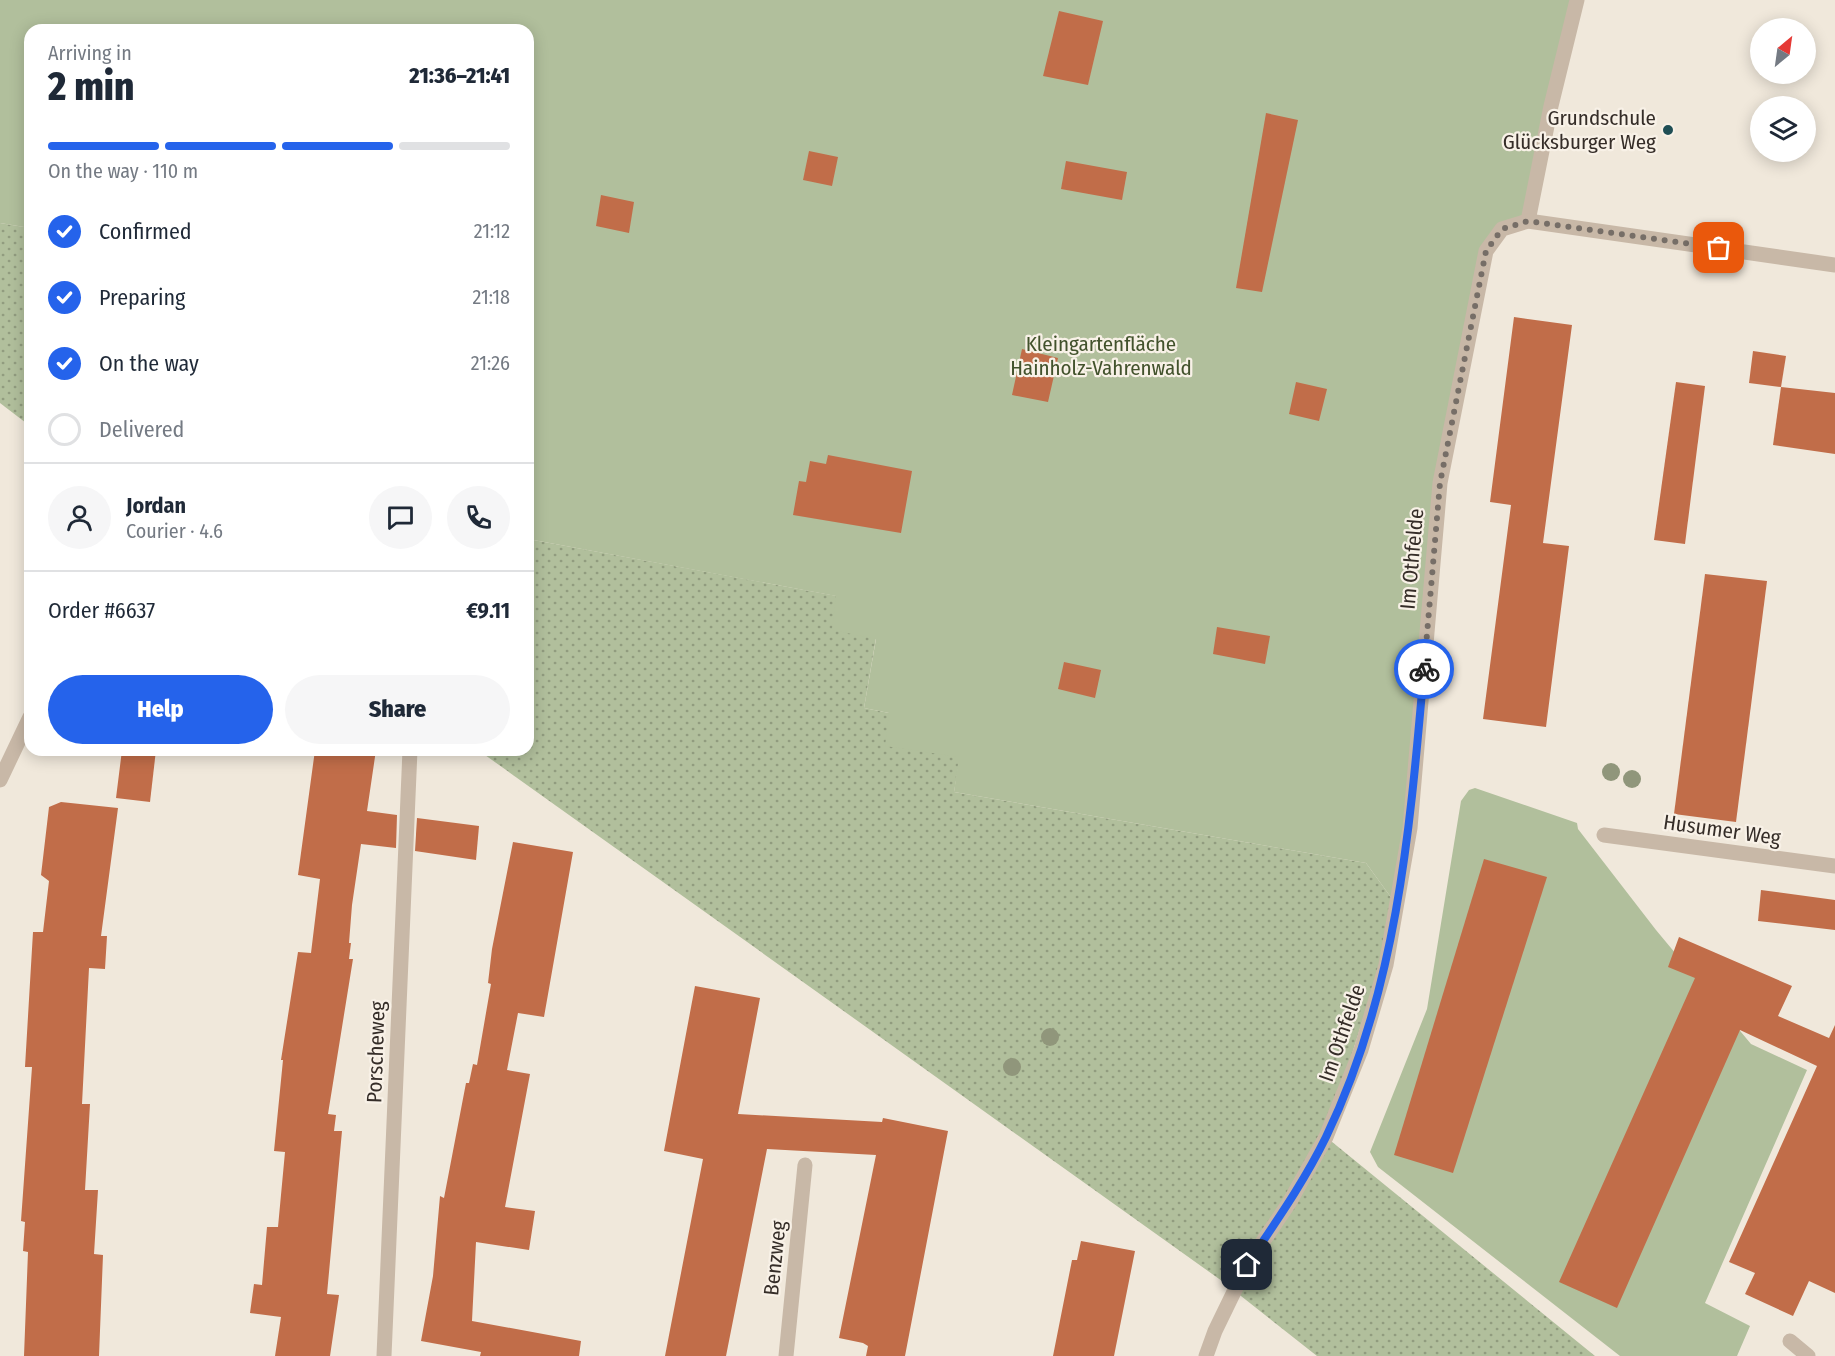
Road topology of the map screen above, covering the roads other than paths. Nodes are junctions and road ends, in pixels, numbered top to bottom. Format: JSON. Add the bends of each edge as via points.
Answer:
{"nodes":[{"id":1,"x":1577,"y":0,"type":"edge"},
{"id":2,"x":1528,"y":221,"type":"junction"},
{"id":3,"x":1835,"y":265,"type":"edge"},
{"id":4,"x":24,"y":730,"type":"edge"},
{"id":5,"x":410,"y":756,"type":"edge"},
{"id":6,"x":0,"y":780,"type":"edge"},
{"id":7,"x":1604,"y":835,"type":"dead end"},
{"id":8,"x":1835,"y":866,"type":"edge"},
{"id":9,"x":806,"y":1165,"type":"dead end"},
{"id":10,"x":1790,"y":1341,"type":"dead end"},
{"id":11,"x":384,"y":1356,"type":"edge"},
{"id":12,"x":786,"y":1356,"type":"edge"},
{"id":13,"x":1206,"y":1356,"type":"edge"},
{"id":14,"x":1808,"y":1356,"type":"edge"}],
"edges":[{"from":1,"to":2,"type":"street"},
{"from":2,"to":3,"type":"street"},
{"from":2,"to":13,"type":"street","name":"Im Othfelde","via":[[1502,229],[1486,251],[1440,483],[1410,828],[1386,965],[1361,1050],[1326,1137],[1289,1203],[1247,1265]]},
{"from":4,"to":6,"type":"street"},
{"from":5,"to":11,"type":"street","name":"Porscheweg"},
{"from":7,"to":8,"type":"street","name":"Husumer Weg"},
{"from":9,"to":12,"type":"street","name":"Benzweg"},
{"from":10,"to":14,"type":"street"}]}
